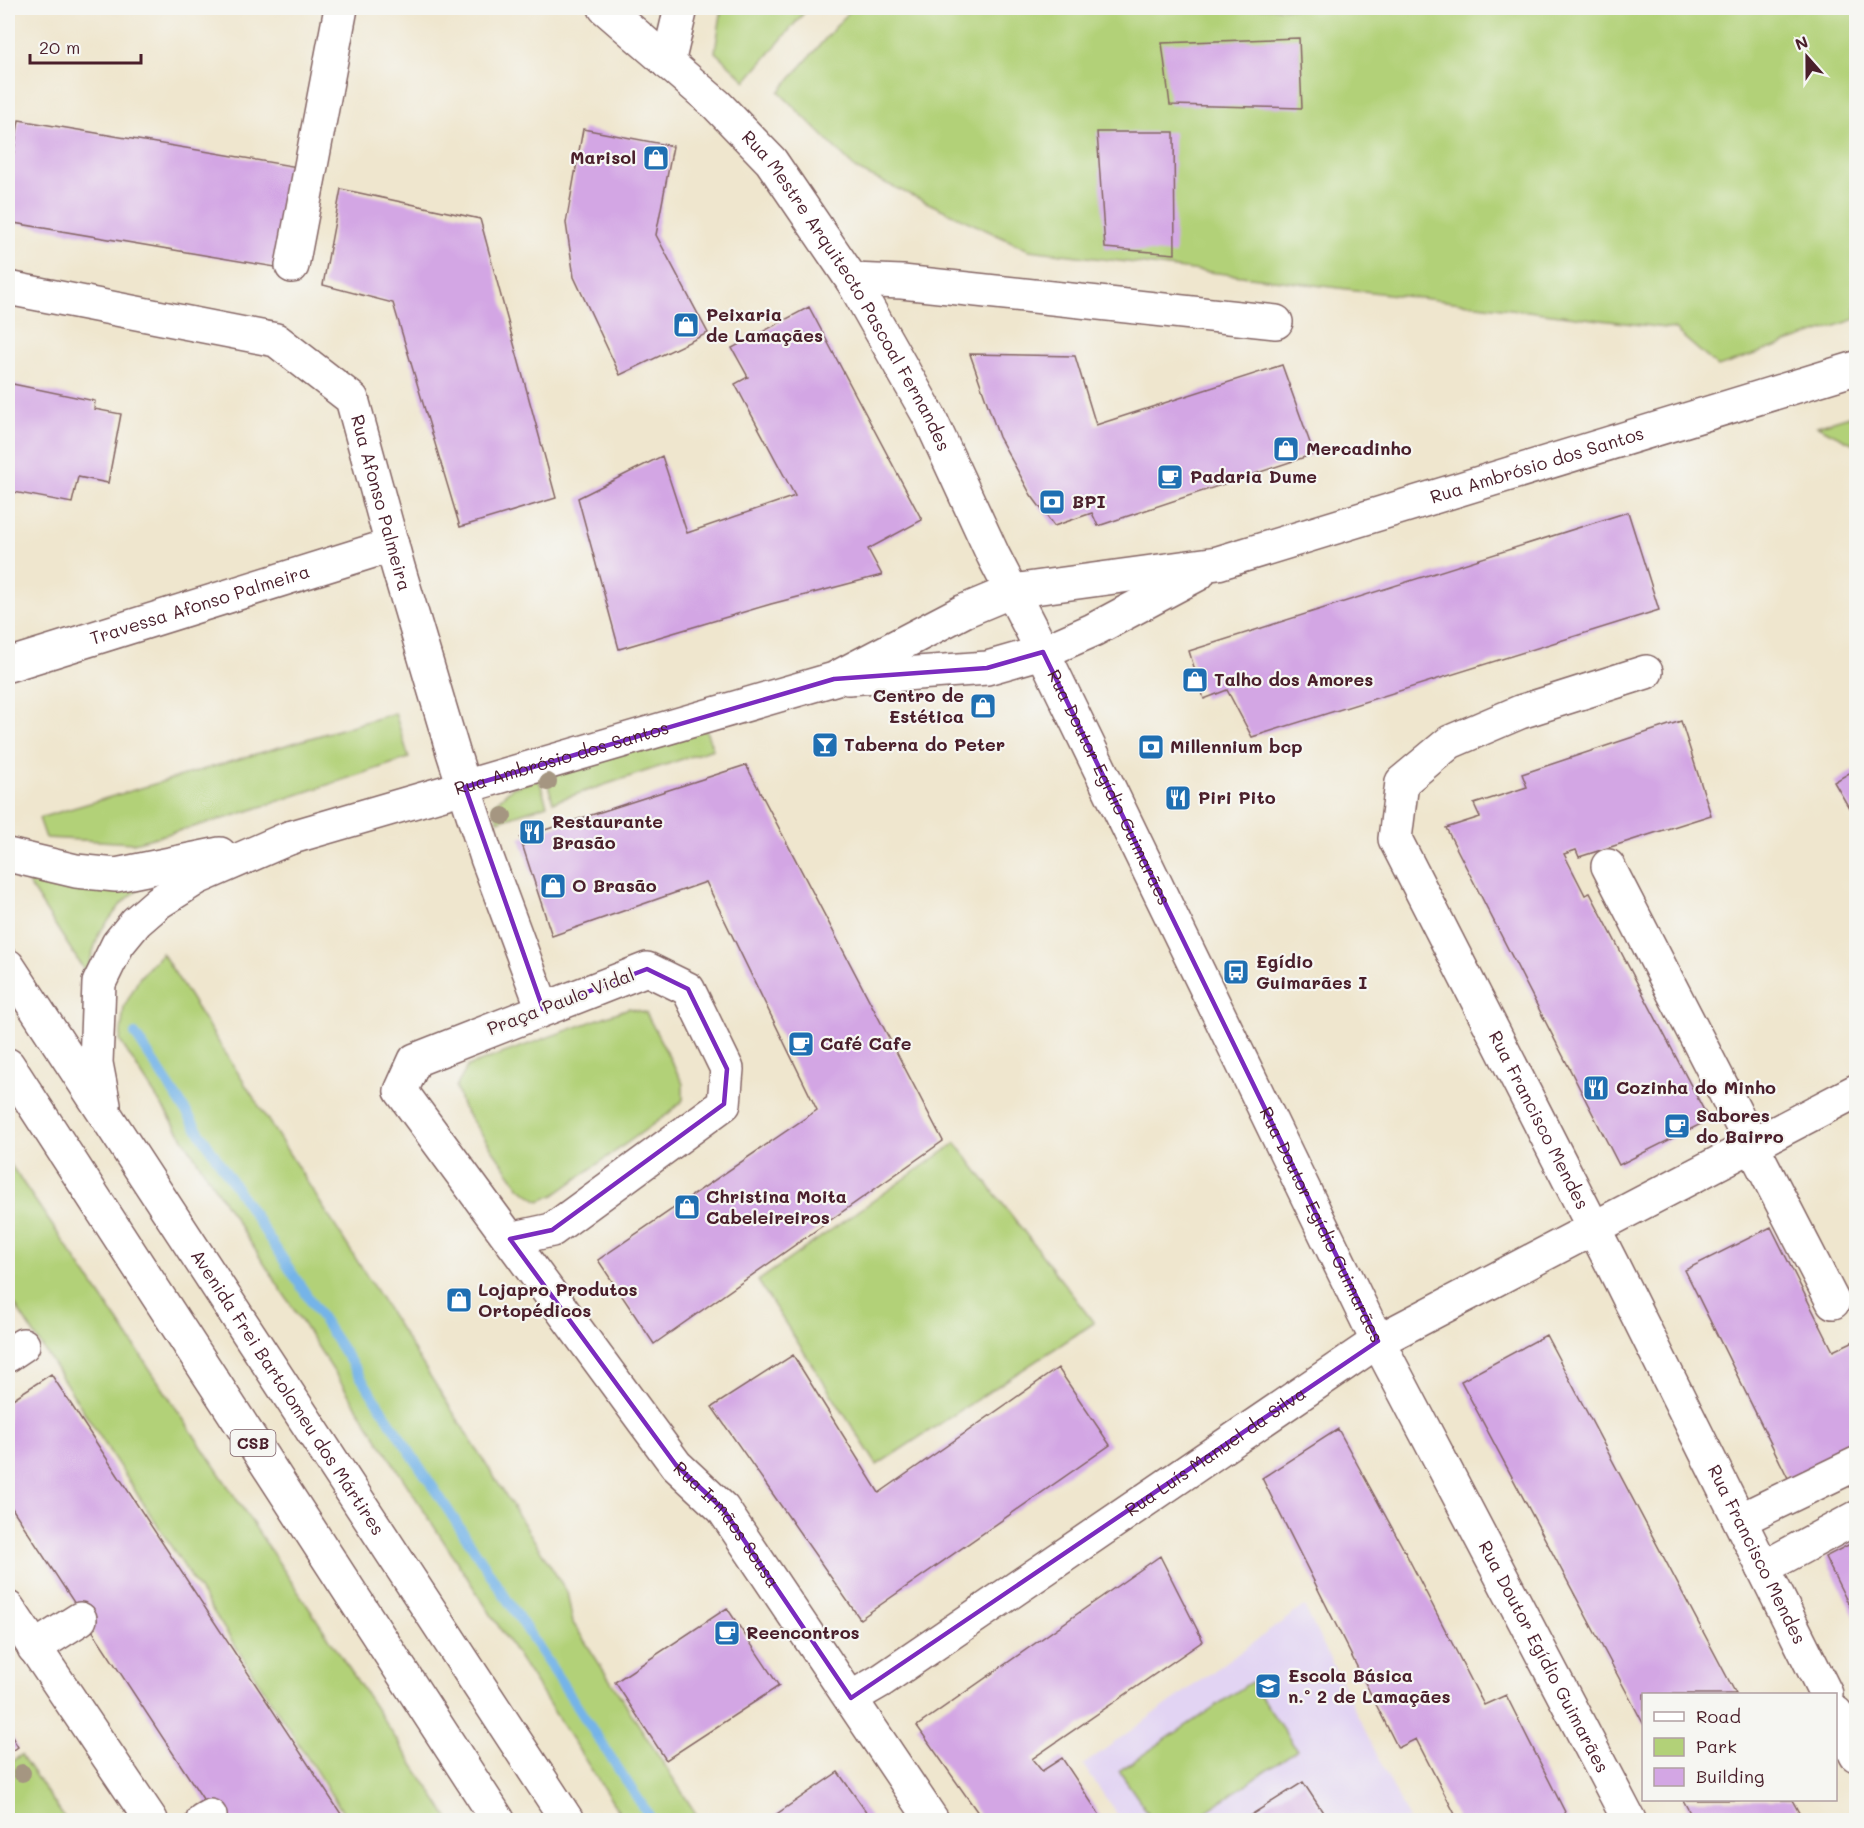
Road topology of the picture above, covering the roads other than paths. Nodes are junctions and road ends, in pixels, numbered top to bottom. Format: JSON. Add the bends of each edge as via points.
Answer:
{"nodes":[{"id":1,"x":341,"y":8,"type":"edge"},
{"id":2,"x":605,"y":8,"type":"edge"},
{"id":3,"x":681,"y":8,"type":"edge"},
{"id":4,"x":668,"y":63,"type":"junction"},
{"id":5,"x":292,"y":266,"type":"dead end"},
{"id":6,"x":852,"y":280,"type":"junction"},
{"id":7,"x":8,"y":288,"type":"edge"},
{"id":8,"x":1276,"y":322,"type":"dead end"},
{"id":9,"x":1857,"y":368,"type":"edge"},
{"id":10,"x":392,"y":545,"type":"junction"},
{"id":11,"x":1218,"y":563,"type":"junction"},
{"id":12,"x":1012,"y":591,"type":"junction"},
{"id":13,"x":1027,"y":622,"type":"joint"},
{"id":14,"x":1043,"y":652,"type":"junction"},
{"id":15,"x":8,"y":665,"type":"edge"},
{"id":16,"x":1646,"y":672,"type":"dead end"},
{"id":17,"x":834,"y":679,"type":"junction"},
{"id":18,"x":465,"y":787,"type":"junction"},
{"id":19,"x":289,"y":838,"type":"junction"},
{"id":20,"x":8,"y":855,"type":"edge"},
{"id":21,"x":1608,"y":866,"type":"dead end"},
{"id":22,"x":8,"y":966,"type":"edge"},
{"id":23,"x":543,"y":1009,"type":"junction"},
{"id":24,"x":8,"y":1065,"type":"edge"},
{"id":25,"x":1857,"y":1091,"type":"edge"},
{"id":26,"x":106,"y":1117,"type":"junction"},
{"id":27,"x":1751,"y":1146,"type":"junction"},
{"id":28,"x":1593,"y":1228,"type":"junction"},
{"id":29,"x":510,"y":1239,"type":"junction"},
{"id":30,"x":1833,"y":1302,"type":"dead end"},
{"id":31,"x":1378,"y":1341,"type":"junction"},
{"id":32,"x":1857,"y":1464,"type":"edge"},
{"id":33,"x":1857,"y":1518,"type":"edge"},
{"id":34,"x":1740,"y":1520,"type":"junction"},
{"id":35,"x":1763,"y":1568,"type":"junction"},
{"id":36,"x":8,"y":1608,"type":"edge"},
{"id":37,"x":80,"y":1619,"type":"dead end"},
{"id":38,"x":34,"y":1648,"type":"junction"},
{"id":39,"x":1825,"y":1693,"type":"edge"},
{"id":40,"x":851,"y":1698,"type":"junction"},
{"id":41,"x":1837,"y":1715,"type":"edge"},
{"id":42,"x":1857,"y":1755,"type":"edge"},
{"id":43,"x":151,"y":1821,"type":"edge"},
{"id":44,"x":498,"y":1821,"type":"edge"},
{"id":45,"x":567,"y":1821,"type":"edge"},
{"id":46,"x":932,"y":1821,"type":"edge"},
{"id":47,"x":1629,"y":1821,"type":"edge"}],
"edges":[{"from":1,"to":5,"type":"main road"},
{"from":2,"to":4,"type":"main road","name":"Rua Mestre Arquitecto Pascoal Fernandes"},
{"from":3,"to":4,"type":"main road"},
{"from":4,"to":6,"type":"main road","name":"Rua Mestre Arquitecto Pascoal Fernandes","via":[[717,105],[771,161]]},
{"from":6,"to":8,"type":"main road"},
{"from":6,"to":12,"type":"main road","name":"Rua Mestre Arquitecto Pascoal Fernandes","via":[[929,416]]},
{"from":7,"to":10,"type":"main road","name":"Rua Afonso Palmeira","via":[[276,340],[352,399]]},
{"from":9,"to":11,"type":"main road","name":"Rua Ambrósio dos Santos"},
{"from":10,"to":15,"type":"main road","name":"Travessa Afonso Palmeira"},
{"from":10,"to":18,"type":"main road","name":"Rua Afonso Palmeira"},
{"from":11,"to":12,"type":"main road"},
{"from":11,"to":14,"type":"main road","via":[[1093,630]]},
{"from":12,"to":13,"type":"main road","name":"Rua Mestre Arquitecto Pascoal Fernandes"},
{"from":12,"to":17,"type":"main road","via":[[964,611]]},
{"from":13,"to":14,"type":"main road","name":"Rua Doutor Egídio Guimarães"},
{"from":14,"to":17,"type":"main road","via":[[987,668]]},
{"from":14,"to":31,"type":"main road","name":"Rua Doutor Egídio Guimarães"},
{"from":16,"to":28,"type":"main road","name":"Rua Francisco Mendes","via":[[1520,712],[1450,742],[1402,782],[1395,839]]},
{"from":17,"to":18,"type":"main road","name":"Rua Ambrósio dos Santos"},
{"from":18,"to":19,"type":"main road","name":"Rua Ambrósio dos Santos"},
{"from":18,"to":23,"type":"main road","name":"Rua Afonso Palmeira"},
{"from":19,"to":20,"type":"main road","via":[[116,875],[76,871]]},
{"from":19,"to":26,"type":"main road","via":[[197,878],[159,902],[118,944],[99,983],[96,1063]]},
{"from":21,"to":27,"type":"main road"},
{"from":22,"to":26,"type":"main road","name":"Avenida Frei Bartolomeu dos Mártires"},
{"from":23,"to":29,"type":"main road","name":"Praça Paulo Vidal","via":[[415,1060],[401,1091]]},
{"from":23,"to":29,"type":"main road","name":"Praça Paulo Vidal","via":[[647,969],[688,989],[727,1069],[724,1104],[552,1230]]},
{"from":24,"to":44,"type":"main road","number":"CSB"},
{"from":25,"to":27,"type":"main road","name":"Rua Luís Manuel da Silva"},
{"from":26,"to":45,"type":"main road","name":"Avenida Frei Bartolomeu dos Mártires"},
{"from":27,"to":28,"type":"main road","name":"Rua Luís Manuel da Silva"},
{"from":27,"to":30,"type":"main road"},
{"from":28,"to":31,"type":"main road","name":"Rua Luís Manuel da Silva"},
{"from":28,"to":34,"type":"main road","name":"Rua Francisco Mendes"},
{"from":29,"to":40,"type":"main road","name":"Rua Irmãos Sousa","via":[[676,1466],[723,1509]]},
{"from":31,"to":40,"type":"main road","name":"Rua Luís Manuel da Silva"},
{"from":31,"to":47,"type":"main road","name":"Rua Doutor Egídio Guimarães"},
{"from":32,"to":34,"type":"main road"},
{"from":33,"to":35,"type":"main road"},
{"from":34,"to":35,"type":"main road","name":"Rua Francisco Mendes"},
{"from":35,"to":39,"type":"main road","name":"Rua Francisco Mendes"},
{"from":36,"to":38,"type":"main road"},
{"from":37,"to":38,"type":"main road"},
{"from":38,"to":43,"type":"main road"},
{"from":40,"to":46,"type":"main road","name":"Rua Irmãos Sousa"},
{"from":41,"to":42,"type":"main road"}]}
